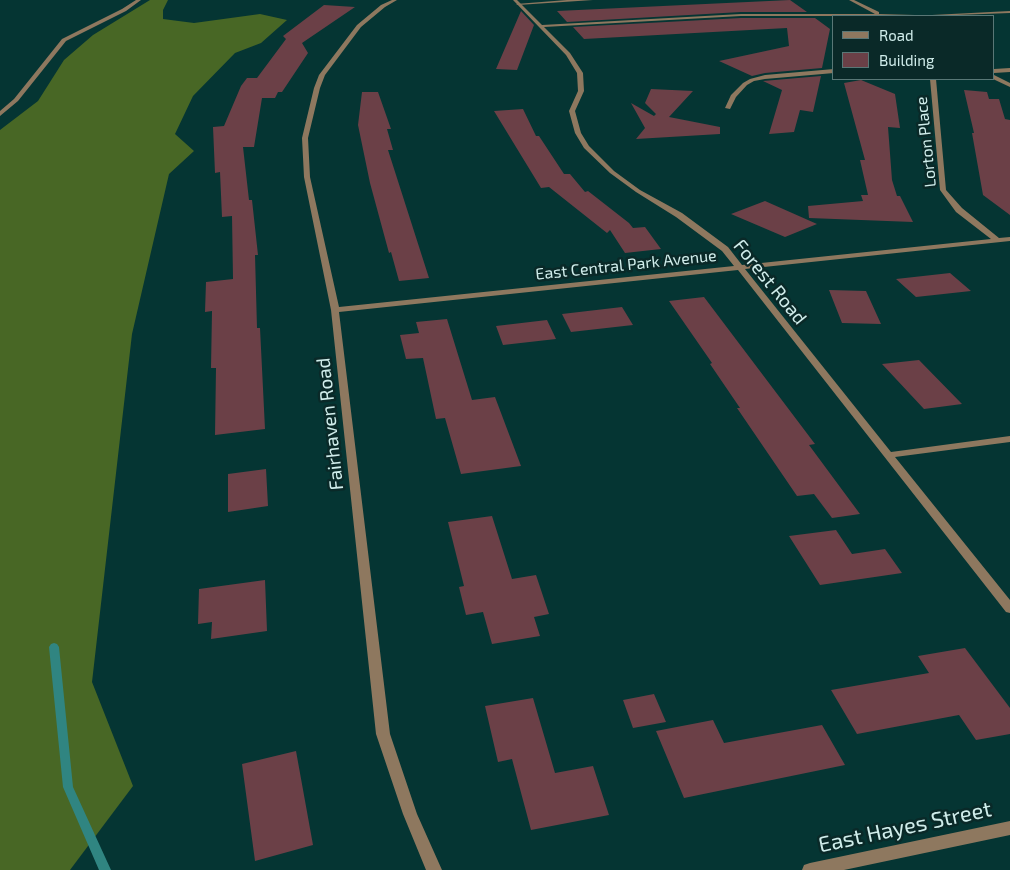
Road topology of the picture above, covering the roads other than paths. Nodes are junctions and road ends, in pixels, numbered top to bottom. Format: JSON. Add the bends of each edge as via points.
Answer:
{"nodes":[{"id":1,"x":139,"y":0,"type":"edge"},
{"id":2,"x":395,"y":0,"type":"edge"},
{"id":3,"x":591,"y":0,"type":"edge"},
{"id":4,"x":851,"y":0,"type":"edge"},
{"id":5,"x":517,"y":2,"type":"edge"},
{"id":6,"x":1010,"y":12,"type":"edge"},
{"id":7,"x":879,"y":15,"type":"edge"},
{"id":8,"x":952,"y":15,"type":"edge"},
{"id":9,"x":832,"y":16,"type":"edge"},
{"id":10,"x":543,"y":26,"type":"junction"},
{"id":11,"x":1010,"y":70,"type":"edge"},
{"id":12,"x":832,"y":71,"type":"edge"},
{"id":13,"x":995,"y":71,"type":"edge"},
{"id":14,"x":995,"y":77,"type":"edge"},
{"id":15,"x":933,"y":80,"type":"edge"},
{"id":16,"x":1010,"y":85,"type":"edge"},
{"id":17,"x":728,"y":108,"type":"dead end"},
{"id":18,"x":0,"y":114,"type":"edge"},
{"id":19,"x":1010,"y":239,"type":"edge"},
{"id":20,"x":997,"y":240,"type":"junction"},
{"id":21,"x":740,"y":267,"type":"junction"},
{"id":22,"x":335,"y":310,"type":"junction"},
{"id":23,"x":1010,"y":439,"type":"edge"},
{"id":24,"x":889,"y":455,"type":"junction"},
{"id":25,"x":1010,"y":609,"type":"edge"},
{"id":26,"x":1010,"y":828,"type":"edge"},
{"id":27,"x":434,"y":870,"type":"edge"},
{"id":28,"x":810,"y":870,"type":"edge"}],
"edges":[{"from":1,"to":18,"type":"street","via":[[64,40],[16,100]]},
{"from":2,"to":22,"type":"street","name":"Fairhaven Road","via":[[359,26],[322,74],[305,138],[307,177]]},
{"from":3,"to":5,"type":"street"},
{"from":4,"to":7,"type":"street"},
{"from":5,"to":10,"type":"street","name":"Forest Road"},
{"from":6,"to":8,"type":"street"},
{"from":9,"to":10,"type":"street","via":[[741,15]]},
{"from":10,"to":21,"type":"street","name":"Forest Road","via":[[580,73],[581,91],[572,111],[586,147],[638,191],[679,215],[725,249]]},
{"from":11,"to":13,"type":"street"},
{"from":12,"to":17,"type":"street","via":[[752,80],[733,96]]},
{"from":14,"to":16,"type":"street"},
{"from":15,"to":20,"type":"street","name":"Lorton Place","via":[[943,190],[959,210]]},
{"from":19,"to":20,"type":"street","name":"East Central Park Avenue"},
{"from":20,"to":21,"type":"street","name":"East Central Park Avenue"},
{"from":21,"to":22,"type":"street","name":"East Central Park Avenue"},
{"from":21,"to":24,"type":"street","name":"Forest Road"},
{"from":22,"to":27,"type":"street","name":"Fairhaven Road","via":[[383,734],[410,814]]},
{"from":23,"to":24,"type":"street"},
{"from":24,"to":25,"type":"street","name":"Forest Road"},
{"from":26,"to":28,"type":"street","name":"East Hayes Street"}]}
